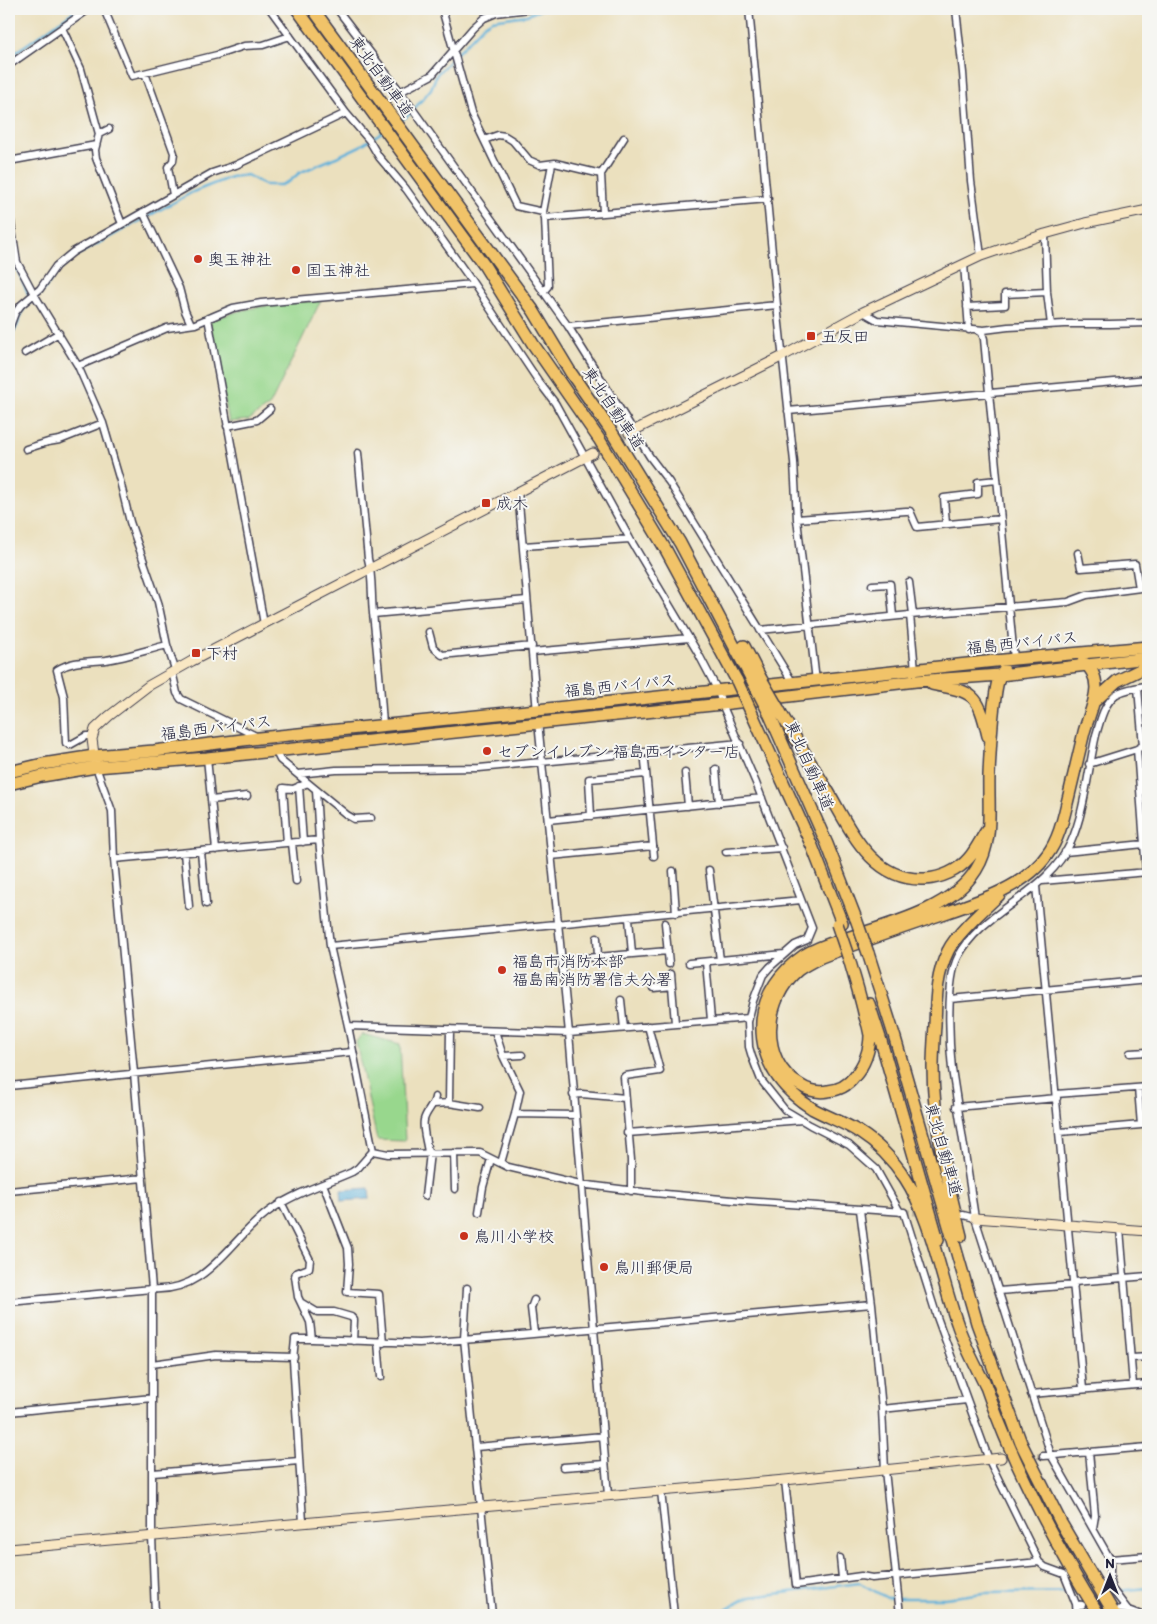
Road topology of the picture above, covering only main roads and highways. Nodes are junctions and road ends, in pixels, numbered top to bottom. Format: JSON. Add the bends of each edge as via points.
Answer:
{"nodes":[{"id":1,"x":296,"y":9,"type":"edge"},
{"id":2,"x":313,"y":9,"type":"edge"},
{"id":3,"x":1148,"y":647,"type":"edge"},
{"id":4,"x":1071,"y":654,"type":"junction"},
{"id":5,"x":1148,"y":658,"type":"edge"},
{"id":6,"x":1014,"y":659,"type":"junction"},
{"id":7,"x":1087,"y":665,"type":"junction"},
{"id":8,"x":1148,"y":666,"type":"edge"},
{"id":9,"x":1000,"y":674,"type":"junction"},
{"id":10,"x":916,"y":676,"type":"junction"},
{"id":11,"x":1095,"y":701,"type":"junction"},
{"id":12,"x":773,"y":710,"type":"junction"},
{"id":13,"x":990,"y":748,"type":"junction"},
{"id":14,"x":95,"y":762,"type":"junction"},
{"id":15,"x":9,"y":772,"type":"edge"},
{"id":16,"x":9,"y":784,"type":"edge"},
{"id":17,"x":988,"y":828,"type":"junction"},
{"id":18,"x":1008,"y":887,"type":"junction"},
{"id":19,"x":852,"y":960,"type":"junction"},
{"id":20,"x":1000,"y":1386,"type":"junction"},
{"id":21,"x":986,"y":1387,"type":"junction"},
{"id":22,"x":1118,"y":1612,"type":"edge"},
{"id":23,"x":1099,"y":1615,"type":"edge"}],
"edges":[{"from":1,"to":19,"type":"highway","name":"東北自動車道","bridge":true,"via":[[484,265],[533,344],[599,439],[666,550],[754,716],[812,846]]},
{"from":2,"to":12,"type":"highway","name":"東北自動車道","bridge":true,"via":[[533,310],[680,543]]},
{"from":3,"to":4,"type":"highway","name":"福島西バイパス"},
{"from":4,"to":6,"type":"highway","name":"福島西バイパス"},
{"from":4,"to":7,"type":"highway"},
{"from":5,"to":7,"type":"highway","name":"福島西バイパス"},
{"from":6,"to":9,"type":"highway"},
{"from":6,"to":10,"type":"highway","name":"福島西バイパス"},
{"from":7,"to":9,"type":"highway","name":"福島西バイパス"},
{"from":7,"to":11,"type":"highway","via":[[1094,677]]},
{"from":8,"to":11,"type":"highway","via":[[1117,681]]},
{"from":9,"to":10,"type":"highway","name":"福島西バイパス"},
{"from":9,"to":13,"type":"highway"},
{"from":10,"to":13,"type":"highway","via":[[966,692],[976,699],[983,713]]},
{"from":10,"to":14,"type":"highway","name":"福島西バイパス","via":[[816,681],[259,738]]},
{"from":10,"to":14,"type":"highway","name":"福島西バイパス","via":[[722,704],[207,758]]},
{"from":11,"to":18,"type":"highway","via":[[1056,839],[1041,863],[1022,880]]},
{"from":12,"to":17,"type":"highway","via":[[851,833],[887,870],[910,878],[942,876],[969,859]]},
{"from":12,"to":20,"type":"highway","name":"東北自動車道","bridge":true,"via":[[868,953],[977,1323]]},
{"from":13,"to":17,"type":"highway"},
{"from":14,"to":15,"type":"highway","via":[[43,764]]},
{"from":14,"to":16,"type":"highway"},
{"from":17,"to":21,"type":"highway","via":[[988,842],[981,861],[956,893],[932,908],[805,955],[775,984],[765,1005],[762,1027],[766,1055],[784,1087],[815,1109],[860,1132],[883,1151],[904,1177],[923,1218],[957,1325]]},
{"from":18,"to":19,"type":"highway","via":[[982,900],[821,957],[793,975],[776,1001],[770,1022],[771,1042],[787,1075],[813,1091],[832,1091],[845,1086],[861,1068],[868,1049],[870,1034]]},
{"from":18,"to":20,"type":"highway","via":[[960,934],[941,967],[936,987],[933,1068],[947,1180]]},
{"from":19,"to":21,"type":"highway","name":"東北自動車道","via":[[881,1040],[943,1256]]},
{"from":20,"to":22,"type":"highway","name":"東北自動車道","via":[[1026,1452],[1061,1523],[1108,1604]]},
{"from":21,"to":23,"type":"highway","name":"東北自動車道","via":[[1027,1486],[1073,1571],[1083,1604]]}]}
